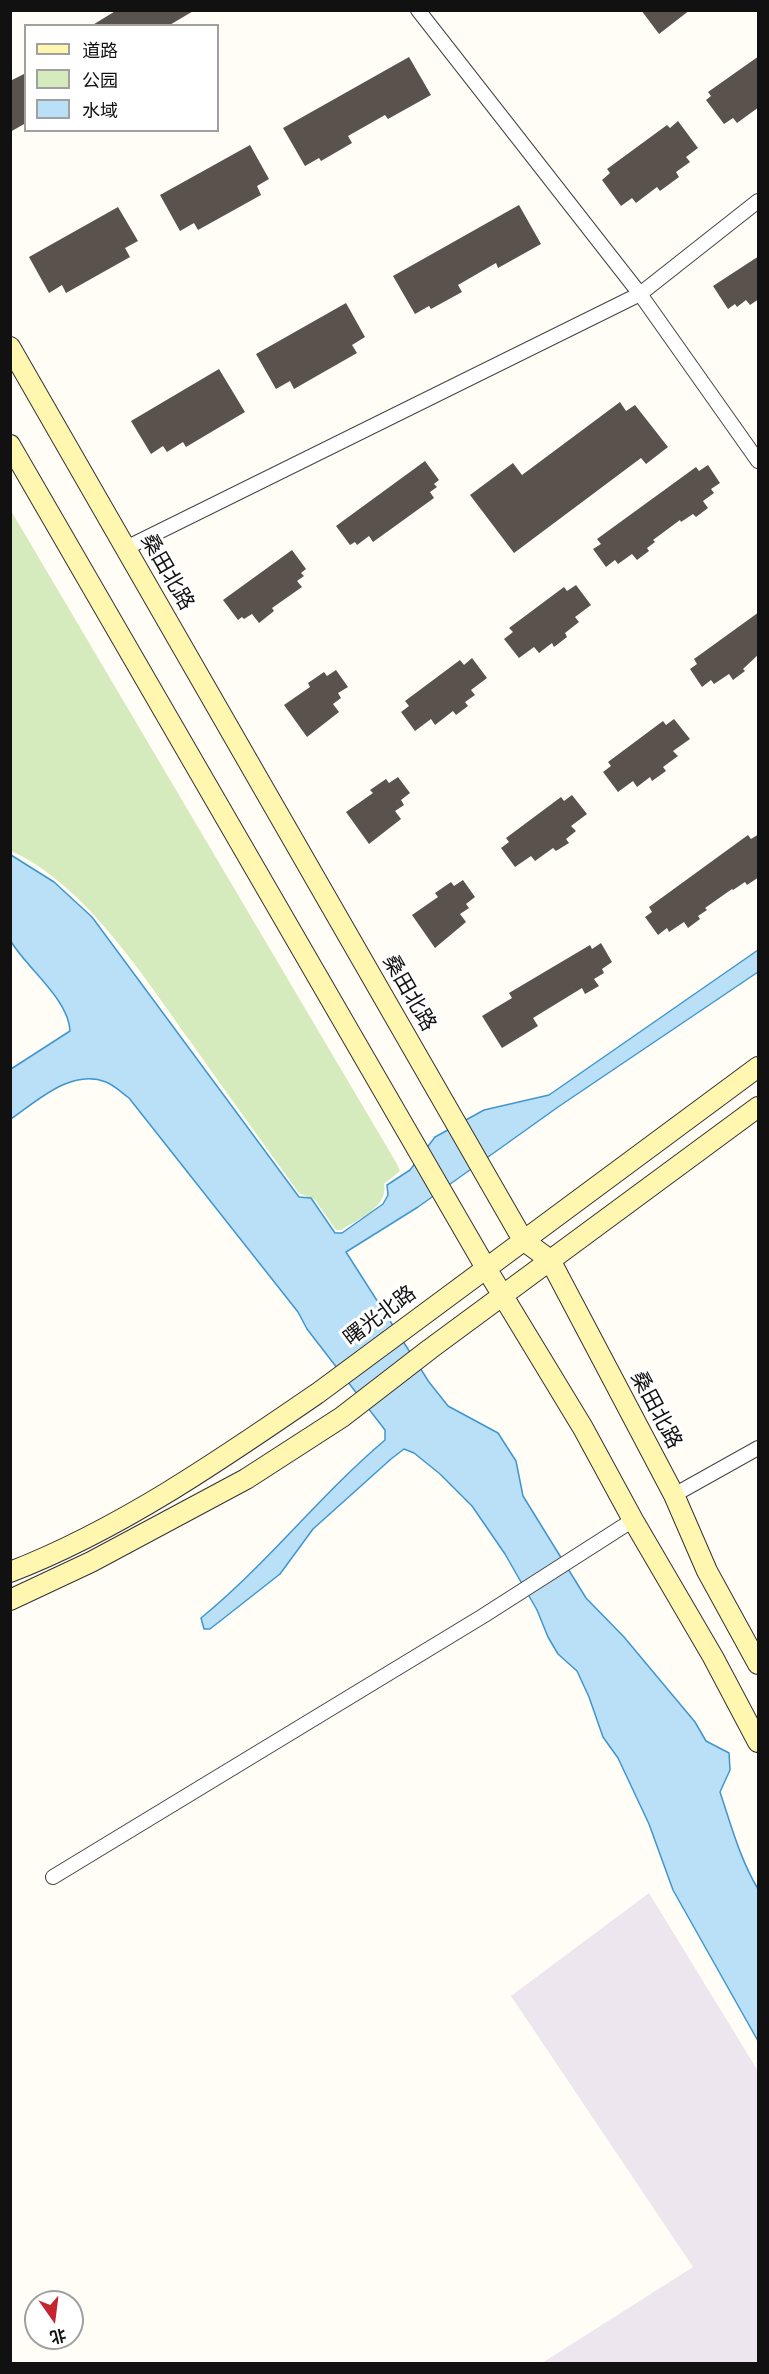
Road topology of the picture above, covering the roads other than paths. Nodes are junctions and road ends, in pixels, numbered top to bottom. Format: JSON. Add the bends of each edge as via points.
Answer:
{"nodes":[{"id":1,"x":418,"y":10,"type":"edge"},
{"id":2,"x":759,"y":201,"type":"edge"},
{"id":3,"x":640,"y":294,"type":"junction"},
{"id":4,"x":10,"y":347,"type":"edge"},
{"id":5,"x":10,"y":445,"type":"edge"},
{"id":6,"x":759,"y":461,"type":"edge"},
{"id":7,"x":126,"y":548,"type":"junction"},
{"id":8,"x":759,"y":1067,"type":"edge"},
{"id":9,"x":759,"y":1107,"type":"edge"},
{"id":10,"x":523,"y":1240,"type":"junction"},
{"id":11,"x":550,"y":1260,"type":"junction"},
{"id":12,"x":486,"y":1268,"type":"junction"},
{"id":13,"x":503,"y":1295,"type":"junction"},
{"id":14,"x":759,"y":1448,"type":"edge"},
{"id":15,"x":674,"y":1494,"type":"junction"},
{"id":16,"x":633,"y":1520,"type":"junction"},
{"id":17,"x":10,"y":1572,"type":"edge"},
{"id":18,"x":10,"y":1600,"type":"edge"},
{"id":19,"x":759,"y":1664,"type":"edge"},
{"id":20,"x":759,"y":1742,"type":"edge"},
{"id":21,"x":53,"y":1877,"type":"dead end"}],
"edges":[{"from":1,"to":3,"type":"street"},
{"from":2,"to":3,"type":"street"},
{"from":3,"to":6,"type":"street"},
{"from":3,"to":7,"type":"street"},
{"from":4,"to":7,"type":"main road","name":"桑田北路"},
{"from":5,"to":12,"type":"main road"},
{"from":7,"to":10,"type":"main road","name":"桑田北路"},
{"from":8,"to":10,"type":"main road","name":"曙光北路"},
{"from":9,"to":11,"type":"main road"},
{"from":10,"to":11,"type":"main road","name":"桑田北路"},
{"from":10,"to":12,"type":"main road","name":"曙光北路"},
{"from":11,"to":13,"type":"main road"},
{"from":11,"to":15,"type":"main road","name":"桑田北路"},
{"from":12,"to":13,"type":"main road"},
{"from":12,"to":17,"type":"main road","name":"曙光北路","via":[[252,1438],[131,1513],[40,1561]]},
{"from":13,"to":16,"type":"main road"},
{"from":13,"to":18,"type":"main road","via":[[342,1417],[246,1479],[91,1562]]},
{"from":14,"to":15,"type":"street"},
{"from":15,"to":19,"type":"main road","name":"桑田北路","via":[[707,1571]]},
{"from":16,"to":20,"type":"main road"},
{"from":16,"to":21,"type":"street","via":[[483,1616]]}]}
